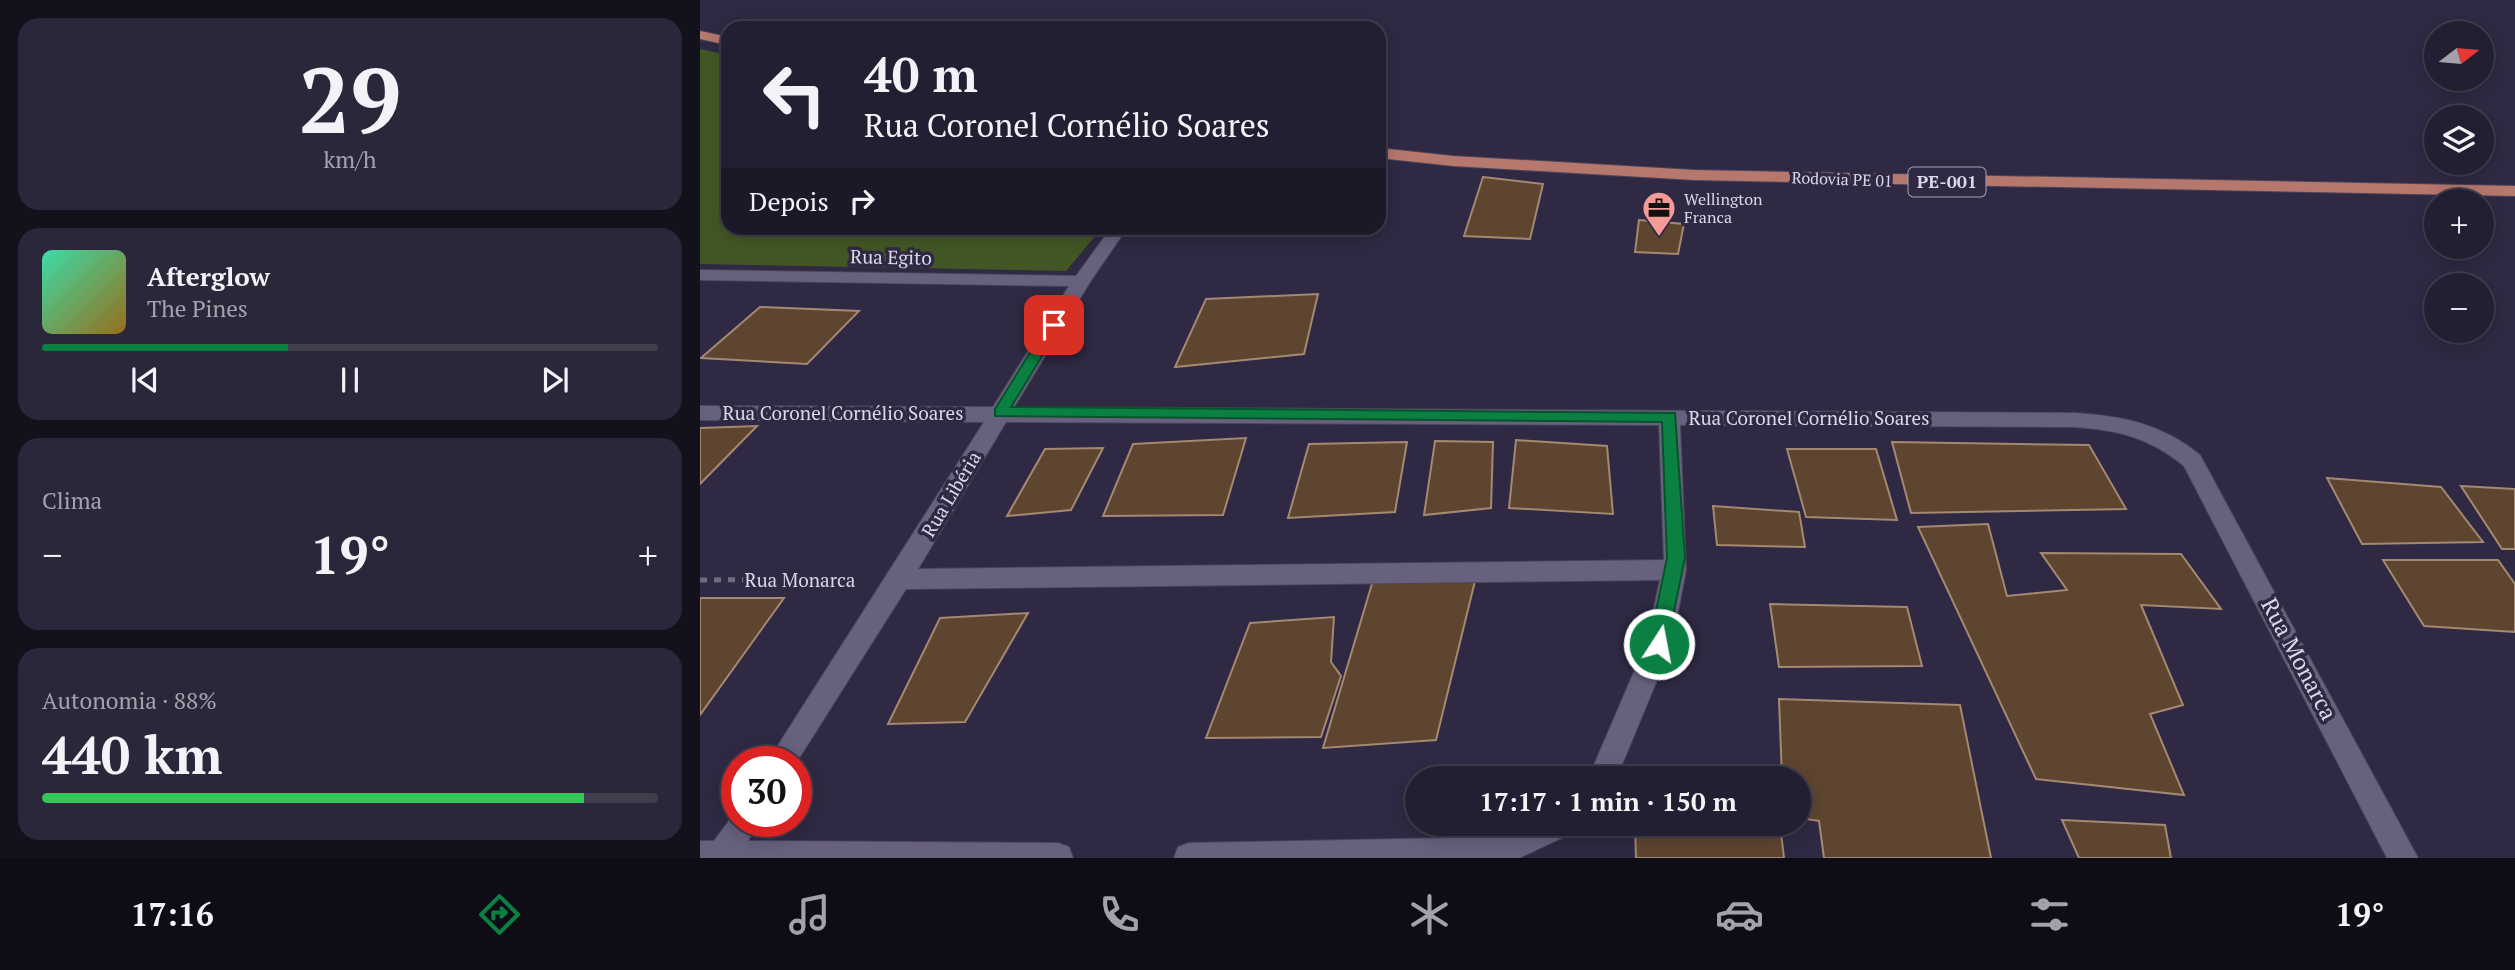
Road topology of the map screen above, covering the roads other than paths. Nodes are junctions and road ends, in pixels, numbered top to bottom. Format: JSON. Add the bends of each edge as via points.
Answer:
{"nodes":[{"id":1,"x":700,"y":35,"type":"edge"},
{"id":2,"x":721,"y":40,"type":"edge"},
{"id":3,"x":1386,"y":154,"type":"edge"},
{"id":4,"x":2515,"y":191,"type":"edge"},
{"id":5,"x":1114,"y":235,"type":"edge"},
{"id":6,"x":700,"y":275,"type":"edge"},
{"id":7,"x":1081,"y":281,"type":"junction"},
{"id":8,"x":1000,"y":412,"type":"junction"},
{"id":9,"x":700,"y":413,"type":"edge"},
{"id":10,"x":1669,"y":416,"type":"junction"},
{"id":11,"x":2192,"y":461,"type":"joint"},
{"id":12,"x":1674,"y":570,"type":"junction"},
{"id":13,"x":900,"y":579,"type":"junction"},
{"id":14,"x":792,"y":746,"type":"edge"},
{"id":15,"x":1607,"y":766,"type":"edge"},
{"id":16,"x":1534,"y":836,"type":"edge"},
{"id":17,"x":731,"y":837,"type":"edge"},
{"id":18,"x":714,"y":857,"type":"edge"},
{"id":19,"x":1058,"y":858,"type":"edge"},
{"id":20,"x":1189,"y":858,"type":"edge"},
{"id":21,"x":2403,"y":858,"type":"edge"}],
"edges":[{"from":1,"to":2,"type":"main road"},
{"from":3,"to":4,"type":"main road","name":"Rodovia PE 01","number":"PE-001","via":[[1694,175]]},
{"from":5,"to":7,"type":"street","name":"Rua Libéria"},
{"from":6,"to":7,"type":"street","name":"Rua Egito"},
{"from":7,"to":8,"type":"street","name":"Rua Libéria"},
{"from":8,"to":9,"type":"street","name":"Rua Coronel Cornélio Soares"},
{"from":8,"to":10,"type":"street","name":"Rua Coronel Cornélio Soares"},
{"from":8,"to":13,"type":"street","name":"Rua Libéria"},
{"from":10,"to":11,"type":"street","name":"Rua Coronel Cornélio Soares","via":[[2117,422],[2170,440]]},
{"from":10,"to":12,"type":"street"},
{"from":11,"to":21,"type":"street","name":"Rua Monarca"},
{"from":12,"to":13,"type":"street"},
{"from":12,"to":15,"type":"street","via":[[1659,644]]},
{"from":13,"to":14,"type":"street","name":"Rua Libéria"},
{"from":16,"to":20,"type":"street","via":[[1517,844],[1452,853]]},
{"from":17,"to":18,"type":"street"},
{"from":18,"to":19,"type":"street"}]}
